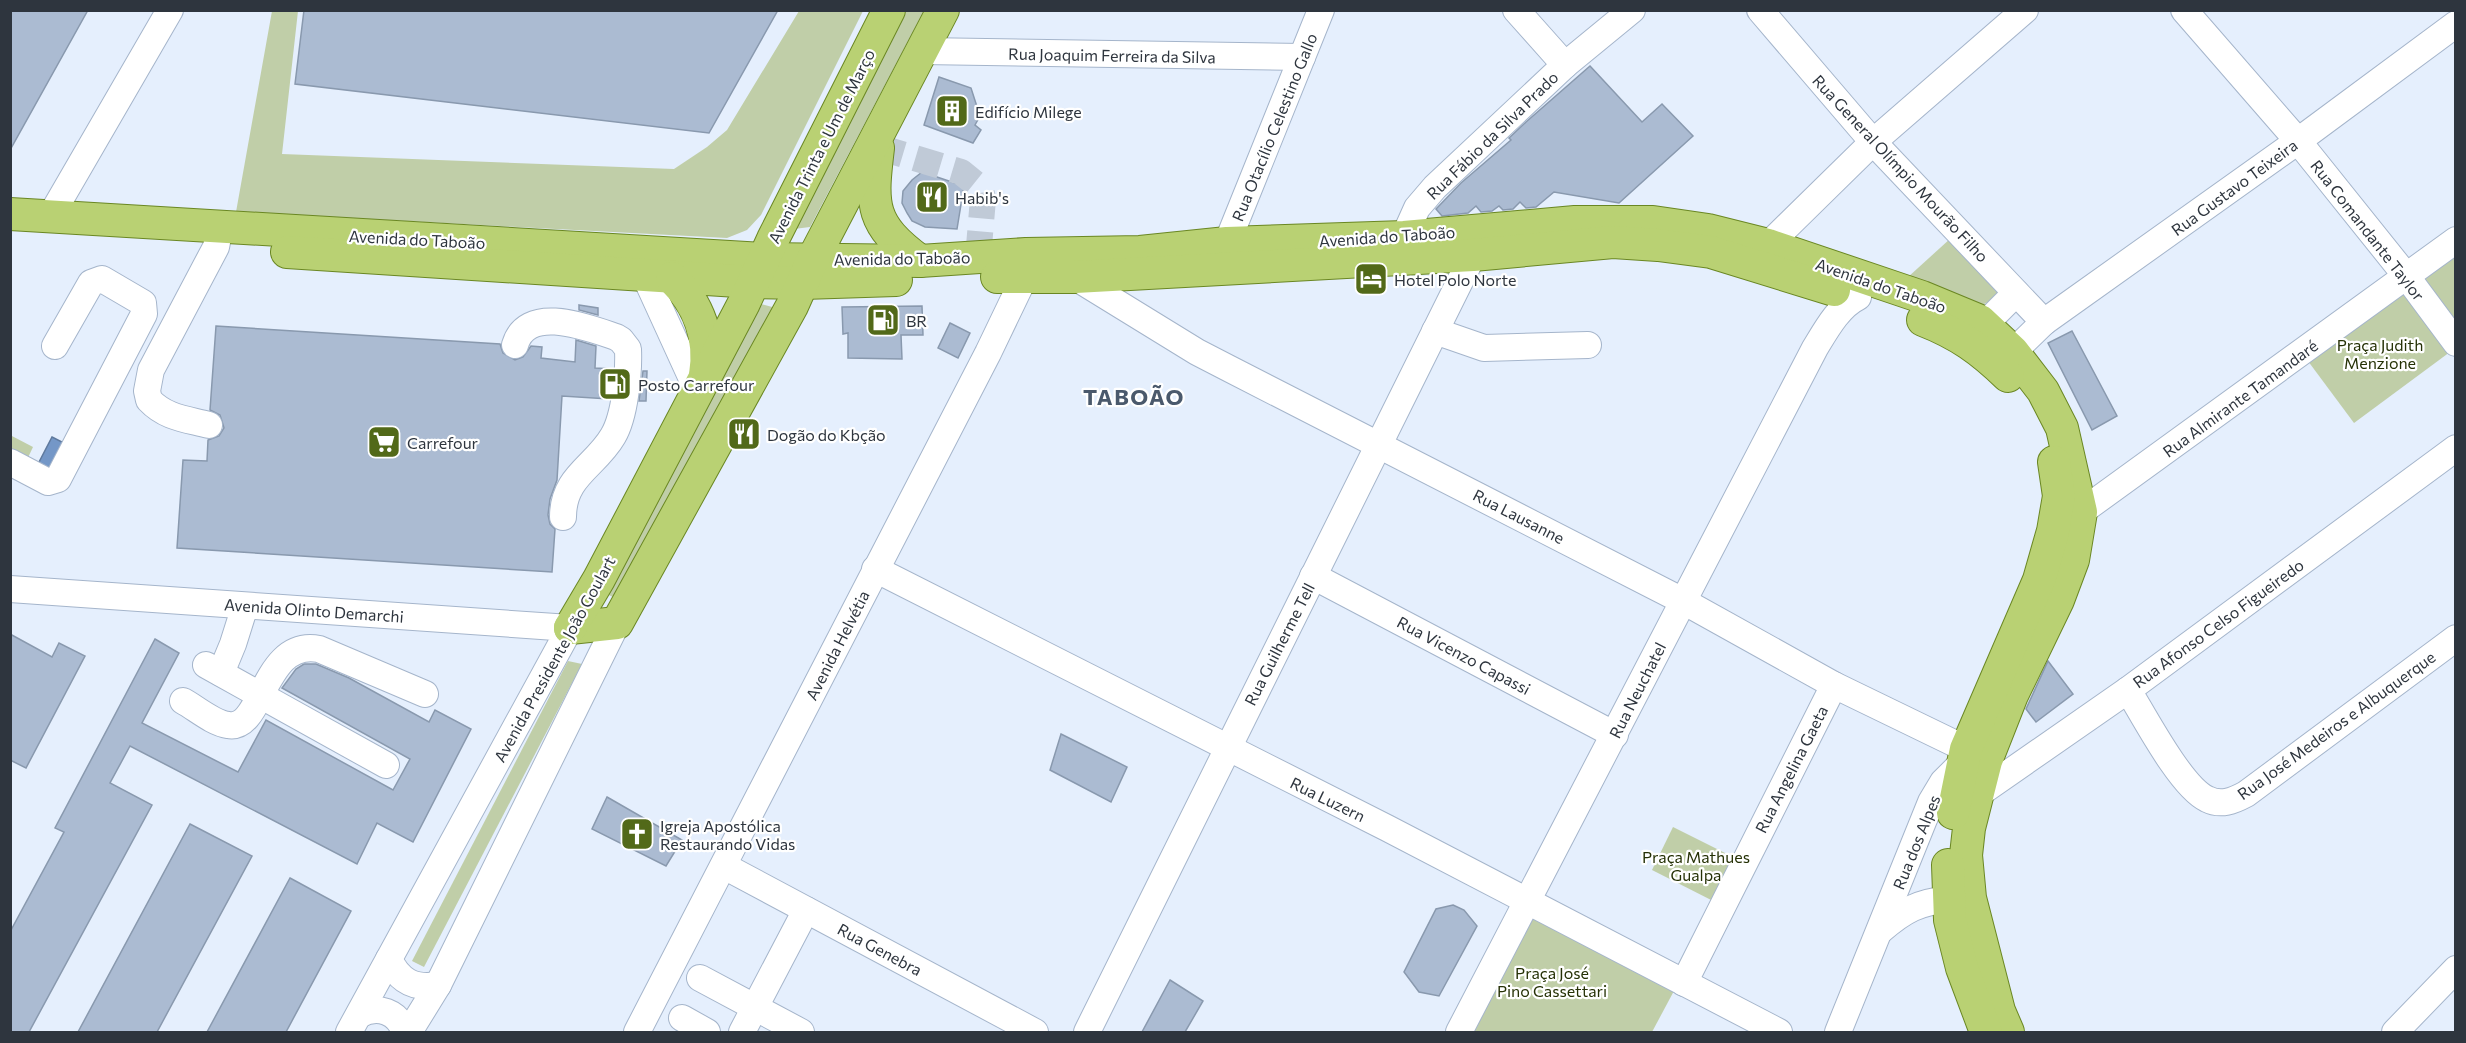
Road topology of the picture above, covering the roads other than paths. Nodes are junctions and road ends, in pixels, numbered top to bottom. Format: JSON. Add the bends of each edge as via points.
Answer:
{"nodes":[{"id":1,"x":170,"y":10,"type":"edge"},
{"id":2,"x":890,"y":10,"type":"edge"},
{"id":3,"x":943,"y":10,"type":"edge"},
{"id":4,"x":1321,"y":10,"type":"edge"},
{"id":5,"x":1516,"y":10,"type":"edge"},
{"id":6,"x":1632,"y":10,"type":"edge"},
{"id":7,"x":1760,"y":10,"type":"edge"},
{"id":8,"x":2025,"y":10,"type":"edge"},
{"id":9,"x":2184,"y":10,"type":"edge"},
{"id":10,"x":2456,"y":24,"type":"edge"},
{"id":11,"x":922,"y":51,"type":"junction"},
{"id":12,"x":1302,"y":57,"type":"junction"},
{"id":13,"x":1565,"y":65,"type":"junction"},
{"id":14,"x":880,"y":132,"type":"junction"},
{"id":15,"x":2298,"y":141,"type":"junction"},
{"id":16,"x":1873,"y":142,"type":"junction"},
{"id":17,"x":10,"y":214,"type":"edge"},
{"id":18,"x":50,"y":217,"type":"junction"},
{"id":19,"x":10,"y":232,"type":"edge"},
{"id":20,"x":218,"y":237,"type":"junction"},
{"id":21,"x":1404,"y":237,"type":"junction"},
{"id":22,"x":2456,"y":240,"type":"edge"},
{"id":23,"x":1227,"y":243,"type":"junction"},
{"id":24,"x":1473,"y":255,"type":"junction"},
{"id":25,"x":1760,"y":255,"type":"junction"},
{"id":26,"x":920,"y":261,"type":"junction"},
{"id":27,"x":1026,"y":265,"type":"junction"},
{"id":28,"x":759,"y":271,"type":"junction"},
{"id":29,"x":808,"y":271,"type":"junction"},
{"id":30,"x":659,"y":277,"type":"junction"},
{"id":31,"x":1075,"y":277,"type":"junction"},
{"id":32,"x":2407,"y":277,"type":"junction"},
{"id":33,"x":1819,"y":285,"type":"junction"},
{"id":34,"x":2016,"y":293,"type":"junction"},
{"id":35,"x":1858,"y":297,"type":"junction"},
{"id":36,"x":2044,"y":322,"type":"junction"},
{"id":37,"x":1984,"y":325,"type":"junction"},
{"id":38,"x":1436,"y":331,"type":"junction"},
{"id":39,"x":2456,"y":343,"type":"edge"},
{"id":40,"x":515,"y":345,"type":"dead end"},
{"id":41,"x":1588,"y":345,"type":"dead end"},
{"id":42,"x":56,"y":346,"type":"dead end"},
{"id":43,"x":1815,"y":348,"type":"junction"},
{"id":44,"x":2013,"y":352,"type":"junction"},
{"id":45,"x":701,"y":387,"type":"junction"},
{"id":46,"x":209,"y":425,"type":"dead end"},
{"id":47,"x":1379,"y":444,"type":"junction"},
{"id":48,"x":2456,"y":448,"type":"edge"},
{"id":49,"x":10,"y":462,"type":"edge"},
{"id":50,"x":2081,"y":512,"type":"junction"},
{"id":51,"x":563,"y":518,"type":"dead end"},
{"id":52,"x":875,"y":569,"type":"junction"},
{"id":53,"x":1313,"y":576,"type":"junction"},
{"id":54,"x":10,"y":589,"type":"edge"},
{"id":55,"x":1683,"y":601,"type":"junction"},
{"id":56,"x":245,"y":606,"type":"junction"},
{"id":57,"x":617,"y":623,"type":"junction"},
{"id":58,"x":570,"y":628,"type":"junction"},
{"id":59,"x":2456,"y":638,"type":"edge"},
{"id":60,"x":1834,"y":685,"type":"junction"},
{"id":61,"x":2128,"y":690,"type":"junction"},
{"id":62,"x":425,"y":694,"type":"dead end"},
{"id":63,"x":261,"y":695,"type":"junction"},
{"id":64,"x":183,"y":700,"type":"dead end"},
{"id":65,"x":1615,"y":735,"type":"junction"},
{"id":66,"x":1227,"y":749,"type":"junction"},
{"id":67,"x":1964,"y":755,"type":"junction"},
{"id":68,"x":386,"y":765,"type":"dead end"},
{"id":69,"x":1977,"y":795,"type":"junction"},
{"id":70,"x":724,"y":866,"type":"junction"},
{"id":71,"x":1950,"y":899,"type":"junction"},
{"id":72,"x":1528,"y":900,"type":"junction"},
{"id":73,"x":806,"y":909,"type":"junction"},
{"id":74,"x":1881,"y":930,"type":"junction"},
{"id":75,"x":389,"y":959,"type":"junction"},
{"id":76,"x":2456,"y":969,"type":"edge"},
{"id":77,"x":700,"y":978,"type":"dead end"},
{"id":78,"x":1684,"y":982,"type":"junction"},
{"id":79,"x":438,"y":984,"type":"junction"},
{"id":80,"x":754,"y":1009,"type":"junction"},
{"id":81,"x":682,"y":1018,"type":"dead end"},
{"id":82,"x":354,"y":1024,"type":"edge"},
{"id":83,"x":407,"y":1032,"type":"edge"},
{"id":84,"x":637,"y":1032,"type":"edge"},
{"id":85,"x":707,"y":1032,"type":"edge"},
{"id":86,"x":742,"y":1032,"type":"edge"},
{"id":87,"x":801,"y":1032,"type":"edge"},
{"id":88,"x":1035,"y":1032,"type":"edge"},
{"id":89,"x":1087,"y":1032,"type":"edge"},
{"id":90,"x":1459,"y":1032,"type":"edge"},
{"id":91,"x":1779,"y":1032,"type":"edge"},
{"id":92,"x":1838,"y":1032,"type":"edge"},
{"id":93,"x":1986,"y":1032,"type":"edge"},
{"id":94,"x":2008,"y":1032,"type":"edge"},
{"id":95,"x":2395,"y":1032,"type":"edge"}],
"edges":[{"from":1,"to":18,"type":"street"},
{"from":2,"to":28,"type":"main road","name":"Avenida Trinta e Um de Março"},
{"from":3,"to":11,"type":"main road"},
{"from":4,"to":12,"type":"street","name":"Rua Otacílio Celestino Gallo"},
{"from":5,"to":13,"type":"street","name":"Rua Fábio da Silva Prado"},
{"from":6,"to":13,"type":"street","name":"Rua Fábio da Silva Prado"},
{"from":7,"to":16,"type":"street","name":"Rua General Olímpio Mourão Filho"},
{"from":8,"to":16,"type":"street"},
{"from":9,"to":15,"type":"street","name":"Rua Comandante Taylor"},
{"from":10,"to":15,"type":"street","name":"Rua Gustavo Teixeira"},
{"from":11,"to":12,"type":"street","name":"Rua Joaquim Ferreira da Silva"},
{"from":11,"to":14,"type":"main road"},
{"from":12,"to":23,"type":"street","name":"Rua Otacílio Celestino Gallo"},
{"from":13,"to":21,"type":"street","name":"Rua Fábio da Silva Prado","via":[[1435,187],[1418,208]]},
{"from":14,"to":26,"type":"main road","via":[[874,205],[896,243]]},
{"from":14,"to":29,"type":"main road"},
{"from":15,"to":32,"type":"street","name":"Rua Comandante Taylor"},
{"from":15,"to":36,"type":"street","name":"Rua Gustavo Teixeira"},
{"from":16,"to":25,"type":"street"},
{"from":16,"to":34,"type":"street","name":"Rua General Olímpio Mourão Filho"},
{"from":17,"to":18,"type":"main road","name":"Avenida do Taboão"},
{"from":18,"to":20,"type":"main road","name":"Avenida do Taboão"},
{"from":19,"to":20,"type":"main road","name":"Avenida do Taboão"},
{"from":20,"to":28,"type":"main road","name":"Avenida do Taboão"},
{"from":20,"to":30,"type":"main road","name":"Avenida do Taboão"},
{"from":20,"to":46,"type":"street","via":[[151,370],[147,391],[149,400],[165,414]]},
{"from":21,"to":23,"type":"main road","name":"Avenida do Taboão"},
{"from":21,"to":25,"type":"main road","name":"Avenida do Taboão","via":[[1575,222],[1653,222],[1708,230]]},
{"from":22,"to":32,"type":"street","name":"Rua Almirante Tamandaré"},
{"from":23,"to":27,"type":"main road","name":"Avenida do Taboão"},
{"from":24,"to":25,"type":"main road","name":"Avenida do Taboão","via":[[1613,242]]},
{"from":24,"to":31,"type":"main road","name":"Avenida do Taboão"},
{"from":24,"to":38,"type":"street","name":"Rua Guilherme Tell"},
{"from":25,"to":33,"type":"main road","name":"Avenida do Taboão"},
{"from":25,"to":37,"type":"main road","name":"Avenida do Taboão","via":[[1922,297]]},
{"from":26,"to":27,"type":"main road","name":"Avenida do Taboão"},
{"from":26,"to":29,"type":"main road","name":"Avenida do Taboão"},
{"from":27,"to":29,"type":"main road","name":"Avenida do Taboão"},
{"from":27,"to":31,"type":"main road","name":"Avenida do Taboão"},
{"from":27,"to":52,"type":"street","name":"Avenida Helvétia","via":[[982,364]]},
{"from":28,"to":29,"type":"main road","name":"Avenida do Taboão"},
{"from":28,"to":30,"type":"main road","name":"Avenida do Taboão"},
{"from":28,"to":45,"type":"main road","name":"Avenida Presidente João Goulart"},
{"from":29,"to":57,"type":"main road"},
{"from":30,"to":45,"type":"main road","via":[[688,295],[703,325],[706,355]]},
{"from":31,"to":47,"type":"street","name":"Rua Lausanne","via":[[1197,352]]},
{"from":32,"to":39,"type":"street","name":"Rua Comandante Taylor"},
{"from":32,"to":50,"type":"street","name":"Rua Almirante Tamandaré"},
{"from":33,"to":35,"type":"main road","name":"Avenida do Taboão"},
{"from":33,"to":43,"type":"street","name":"Rua Neuchatel","via":[[1821,317]]},
{"from":34,"to":36,"type":"street","name":"Rua General Olímpio Mourão Filho"},
{"from":34,"to":37,"type":"street"},
{"from":35,"to":43,"type":"street","name":"Rua Neuchatel","via":[[1833,320]]},
{"from":35,"to":67,"type":"main road","name":"Avenida do Taboão","via":[[1953,332],[1985,353],[2013,381],[2038,418],[2054,458],[2059,496],[2039,580]]},
{"from":36,"to":44,"type":"street","name":"Rua Gustavo Teixeira"},
{"from":37,"to":44,"type":"main road","name":"Avenida do Taboão"},
{"from":38,"to":41,"type":"street","via":[[1484,348]]},
{"from":38,"to":47,"type":"street","name":"Rua Guilherme Tell"},
{"from":40,"to":51,"type":"street","via":[[518,335],[529,324],[547,321],[616,337],[628,349],[620,419],[613,436],[573,482],[563,506]]},
{"from":42,"to":49,"type":"street","via":[[96,280],[102,279],[143,303],[144,314],[58,479],[48,482]]},
{"from":43,"to":55,"type":"street","name":"Rua Neuchatel"},
{"from":44,"to":50,"type":"main road","name":"Avenida do Taboão","via":[[2043,391],[2062,428]]},
{"from":45,"to":58,"type":"main road","name":"Avenida Presidente João Goulart"},
{"from":47,"to":53,"type":"street","name":"Rua Guilherme Tell"},
{"from":47,"to":55,"type":"street","name":"Rua Lausanne"},
{"from":48,"to":61,"type":"street","name":"Rua Afonso Celso Figueiredo"},
{"from":50,"to":69,"type":"main road","name":"Avenida do Taboão","via":[[2073,561],[2012,694]]},
{"from":52,"to":66,"type":"street","name":"Rua Luzern"},
{"from":52,"to":70,"type":"street","name":"Avenida Helvétia"},
{"from":53,"to":65,"type":"street","name":"Rua Vicenzo Capassi"},
{"from":53,"to":66,"type":"street","name":"Rua Guilherme Tell"},
{"from":54,"to":56,"type":"street","name":"Avenida Olinto Demarchi"},
{"from":55,"to":60,"type":"street","name":"Rua Lausanne"},
{"from":55,"to":65,"type":"street","name":"Rua Neuchatel"},
{"from":56,"to":58,"type":"street","name":"Avenida Olinto Demarchi"},
{"from":56,"to":63,"type":"street","via":[[233,645],[214,669]]},
{"from":57,"to":58,"type":"main road","name":"Avenida Olinto Demarchi"},
{"from":57,"to":79,"type":"street"},
{"from":58,"to":75,"type":"street","name":"Avenida Presidente João Goulart"},
{"from":59,"to":61,"type":"street","name":"Rua José Medeiros e Albuquerque","via":[[2246,794],[2223,803],[2197,794],[2181,775]]},
{"from":60,"to":67,"type":"street","name":"Rua Lausanne"},
{"from":60,"to":78,"type":"street","name":"Rua Angelina Gaeta"},
{"from":61,"to":69,"type":"street","name":"Rua Afonso Celso Figueiredo"},
{"from":62,"to":63,"type":"street","via":[[309,647],[288,654],[281,661]]},
{"from":63,"to":64,"type":"street","via":[[245,719],[230,726]]},
{"from":63,"to":68,"type":"street"},
{"from":65,"to":72,"type":"street","name":"Rua Neuchatel"},
{"from":66,"to":72,"type":"street","name":"Rua Luzern"},
{"from":66,"to":89,"type":"street","name":"Rua Guilherme Tell"},
{"from":67,"to":71,"type":"main road","name":"Avenida do Taboão","via":[[1949,834]]},
{"from":67,"to":74,"type":"street","name":"Rua dos Alpes","via":[[1931,802]]},
{"from":69,"to":94,"type":"main road","name":"Avenida do Taboão","via":[[1966,855],[1970,898]]},
{"from":70,"to":73,"type":"street","name":"Rua Genebra"},
{"from":70,"to":84,"type":"street","name":"Avenida Helvétia"},
{"from":71,"to":74,"type":"street","name":"Rua dos Alpes","via":[[1914,907]]},
{"from":71,"to":93,"type":"main road","name":"Avenida do Taboão","via":[[1950,920],[1962,968]]},
{"from":72,"to":78,"type":"street","name":"Rua Luzern"},
{"from":72,"to":90,"type":"street","name":"Rua Neuchatel"},
{"from":73,"to":80,"type":"street"},
{"from":73,"to":88,"type":"street","name":"Rua Genebra"},
{"from":74,"to":92,"type":"street","name":"Rua dos Alpes"},
{"from":75,"to":79,"type":"street","via":[[405,981],[420,986]]},
{"from":75,"to":82,"type":"street","name":"Avenida Presidente João Goulart"},
{"from":76,"to":95,"type":"street"},
{"from":77,"to":80,"type":"street"},
{"from":78,"to":91,"type":"street","name":"Rua Luzern"},
{"from":79,"to":83,"type":"street"},
{"from":80,"to":86,"type":"street"},
{"from":80,"to":87,"type":"street"},
{"from":81,"to":85,"type":"street"},
{"from":82,"to":83,"type":"street","via":[[376,1009],[397,1018]]}]}
